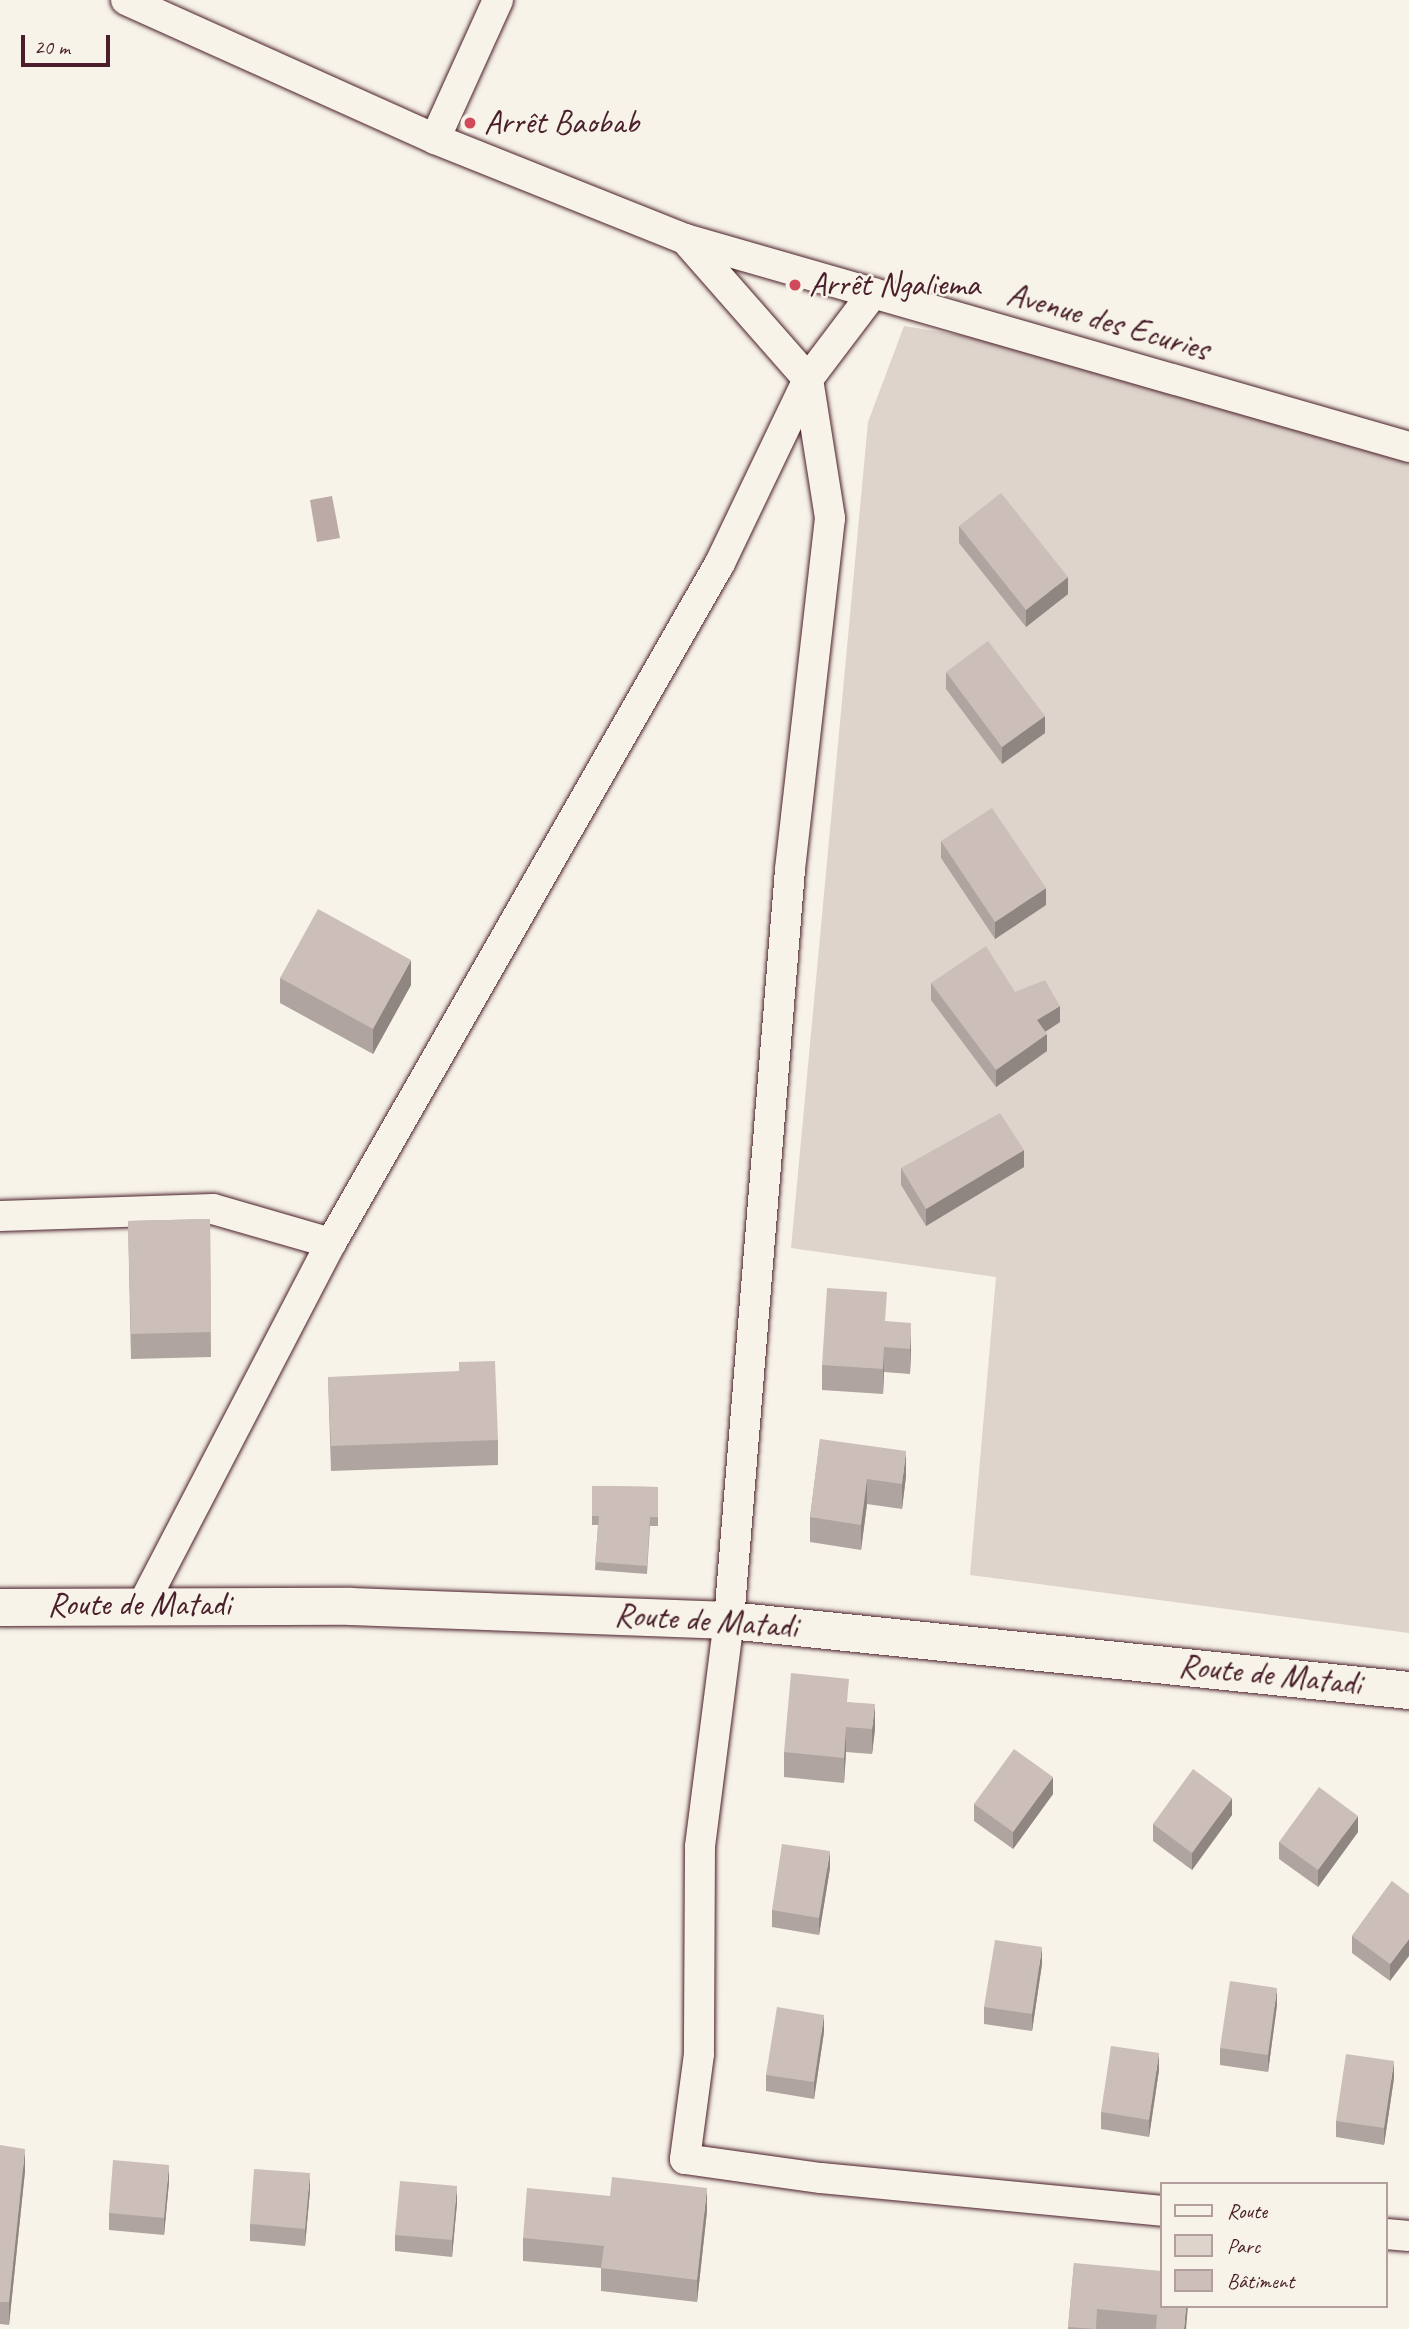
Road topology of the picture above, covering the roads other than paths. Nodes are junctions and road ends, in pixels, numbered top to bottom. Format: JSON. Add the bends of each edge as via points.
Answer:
{"nodes":[{"id":1,"x":126,"y":0,"type":"edge"},
{"id":2,"x":498,"y":0,"type":"edge"},
{"id":3,"x":435,"y":139,"type":"junction"},
{"id":4,"x":685,"y":239,"type":"junction"},
{"id":5,"x":873,"y":293,"type":"junction"},
{"id":6,"x":808,"y":379,"type":"junction"},
{"id":7,"x":1409,"y":447,"type":"edge"},
{"id":8,"x":0,"y":1216,"type":"edge"},
{"id":9,"x":331,"y":1243,"type":"junction"},
{"id":10,"x":143,"y":1604,"type":"junction"},
{"id":11,"x":0,"y":1607,"type":"edge"},
{"id":12,"x":729,"y":1619,"type":"junction"},
{"id":13,"x":1409,"y":1690,"type":"edge"},
{"id":14,"x":1160,"y":2211,"type":"edge"},
{"id":15,"x":1388,"y":2234,"type":"edge"},
{"id":16,"x":1409,"y":2236,"type":"edge"}],
"edges":[{"from":1,"to":3,"type":"street","name":"Avenue des Ecuries"},
{"from":2,"to":3,"type":"street"},
{"from":3,"to":4,"type":"street","name":"Avenue des Ecuries"},
{"from":4,"to":5,"type":"street","name":"Avenue des Ecuries"},
{"from":4,"to":6,"type":"street"},
{"from":5,"to":6,"type":"street"},
{"from":5,"to":7,"type":"street","name":"Avenue des Ecuries"},
{"from":6,"to":9,"type":"street","via":[[720,563]]},
{"from":6,"to":12,"type":"street","via":[[830,518],[790,870]]},
{"from":8,"to":9,"type":"street","via":[[214,1209]]},
{"from":9,"to":10,"type":"street"},
{"from":10,"to":11,"type":"main road","name":"Route de Matadi"},
{"from":10,"to":12,"type":"main road","name":"Route de Matadi","via":[[350,1605]]},
{"from":12,"to":13,"type":"main road","name":"Route de Matadi"},
{"from":12,"to":14,"type":"street","via":[[700,1847],[699,2054],[685,2159],[821,2178]]},
{"from":15,"to":16,"type":"street"}]}
